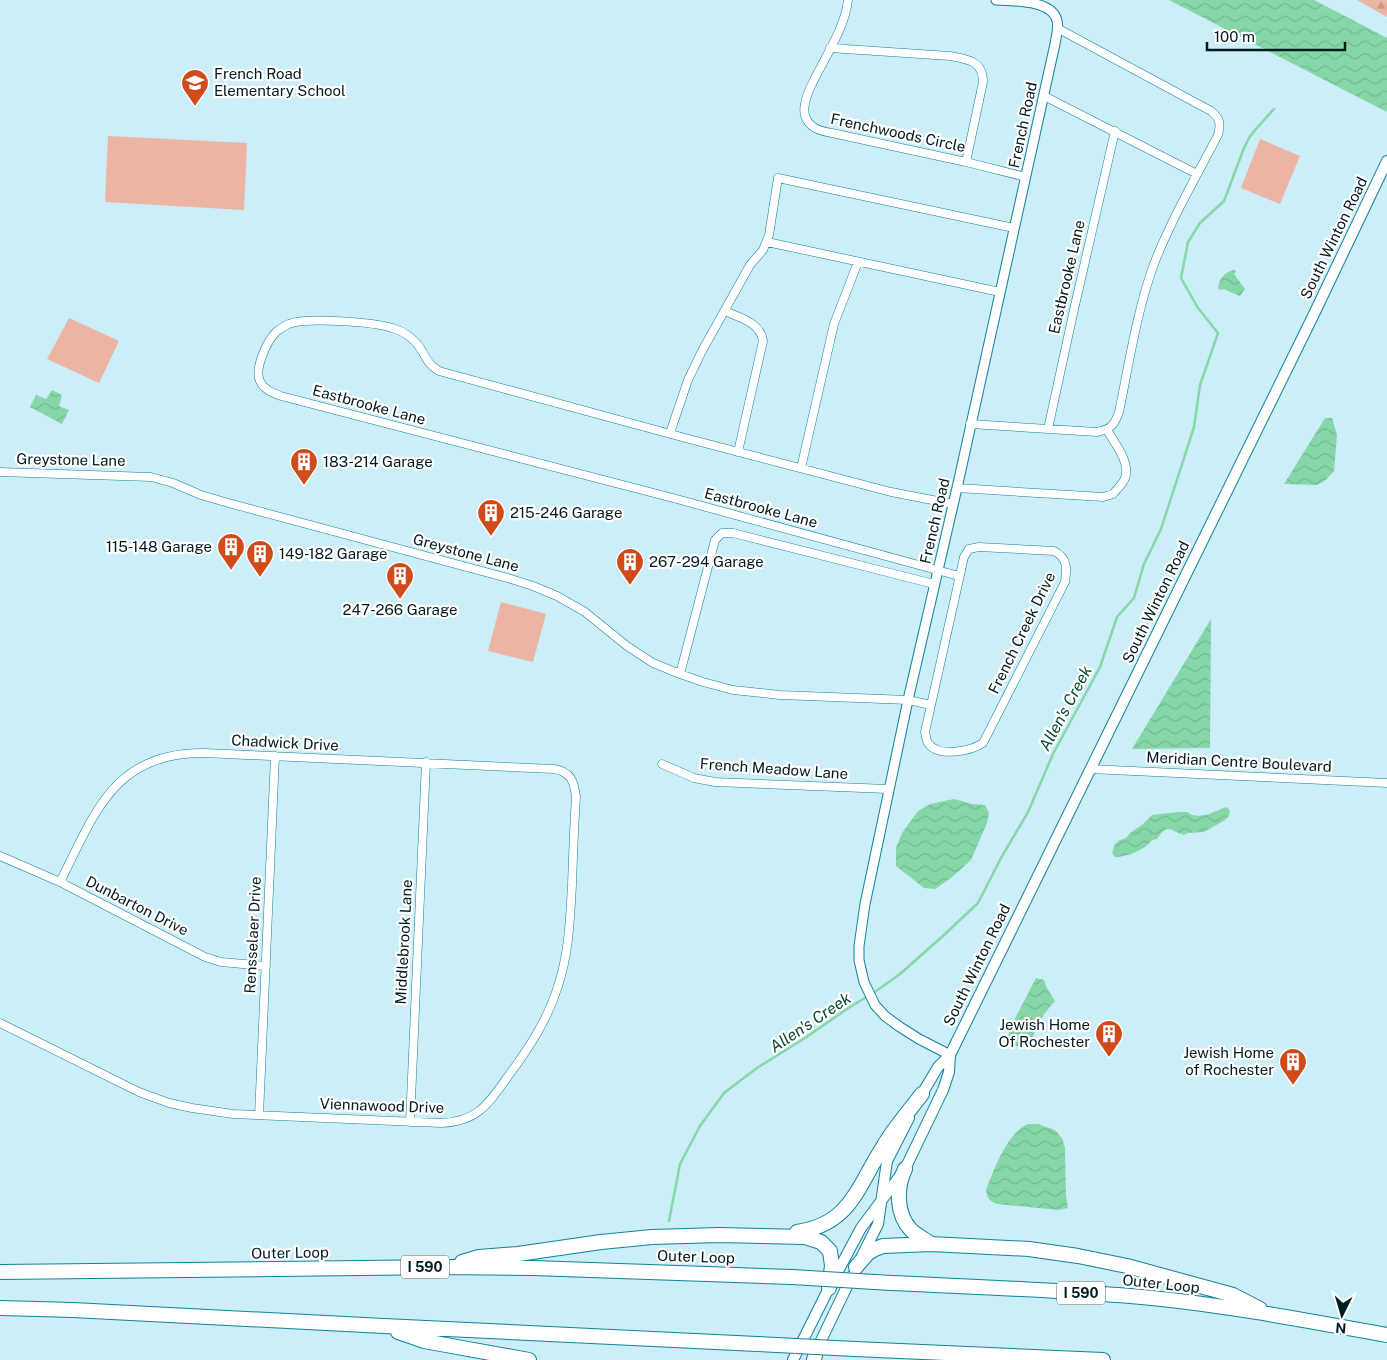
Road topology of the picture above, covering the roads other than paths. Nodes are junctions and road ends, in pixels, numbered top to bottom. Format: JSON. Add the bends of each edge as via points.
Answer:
{"nodes":[{"id":1,"x":848,"y":0,"type":"edge"},
{"id":2,"x":996,"y":0,"type":"edge"},
{"id":3,"x":1057,"y":28,"type":"junction"},
{"id":4,"x":830,"y":48,"type":"junction"},
{"id":5,"x":1044,"y":96,"type":"junction"},
{"id":6,"x":1115,"y":131,"type":"junction"},
{"id":7,"x":1387,"y":161,"type":"edge"},
{"id":8,"x":966,"y":162,"type":"junction"},
{"id":9,"x":1197,"y":174,"type":"junction"},
{"id":10,"x":1026,"y":177,"type":"junction"},
{"id":11,"x":1014,"y":228,"type":"junction"},
{"id":12,"x":767,"y":242,"type":"junction"},
{"id":13,"x":858,"y":262,"type":"junction"},
{"id":14,"x":1000,"y":292,"type":"junction"},
{"id":15,"x":725,"y":311,"type":"junction"},
{"id":16,"x":970,"y":424,"type":"junction"},
{"id":17,"x":1048,"y":429,"type":"junction"},
{"id":18,"x":1107,"y":430,"type":"junction"},
{"id":19,"x":670,"y":433,"type":"junction"},
{"id":20,"x":738,"y":452,"type":"junction"},
{"id":21,"x":801,"y":468,"type":"junction"},
{"id":22,"x":0,"y":472,"type":"edge"},
{"id":23,"x":957,"y":488,"type":"junction"},
{"id":24,"x":953,"y":504,"type":"junction"},
{"id":25,"x":937,"y":570,"type":"junction"},
{"id":26,"x":959,"y":576,"type":"junction"},
{"id":27,"x":934,"y":584,"type":"junction"},
{"id":28,"x":680,"y":674,"type":"junction"},
{"id":29,"x":908,"y":700,"type":"junction"},
{"id":30,"x":931,"y":705,"type":"junction"},
{"id":31,"x":275,"y":756,"type":"junction"},
{"id":32,"x":426,"y":762,"type":"junction"},
{"id":33,"x":662,"y":764,"type":"dead end"},
{"id":34,"x":1090,"y":769,"type":"junction"},
{"id":35,"x":571,"y":778,"type":"joint"},
{"id":36,"x":1387,"y":783,"type":"edge"},
{"id":37,"x":888,"y":789,"type":"junction"},
{"id":38,"x":0,"y":856,"type":"edge"},
{"id":39,"x":60,"y":882,"type":"junction"},
{"id":40,"x":266,"y":966,"type":"junction"},
{"id":41,"x":0,"y":1022,"type":"edge"},
{"id":42,"x":950,"y":1055,"type":"junction"},
{"id":43,"x":922,"y":1094,"type":"junction"},
{"id":44,"x":259,"y":1115,"type":"junction"},
{"id":45,"x":410,"y":1122,"type":"junction"},
{"id":46,"x":905,"y":1169,"type":"junction"},
{"id":47,"x":882,"y":1200,"type":"junction"},
{"id":48,"x":771,"y":1236,"type":"junction"},
{"id":49,"x":931,"y":1244,"type":"junction"},
{"id":50,"x":446,"y":1267,"type":"junction"},
{"id":51,"x":856,"y":1268,"type":"junction"},
{"id":52,"x":0,"y":1272,"type":"edge"},
{"id":53,"x":828,"y":1288,"type":"junction"},
{"id":54,"x":0,"y":1308,"type":"edge"},
{"id":55,"x":1270,"y":1314,"type":"junction"},
{"id":56,"x":384,"y":1326,"type":"junction"},
{"id":57,"x":1387,"y":1335,"type":"edge"},
{"id":58,"x":814,"y":1357,"type":"edge"},
{"id":59,"x":529,"y":1360,"type":"edge"},
{"id":60,"x":793,"y":1360,"type":"edge"},
{"id":61,"x":1103,"y":1360,"type":"edge"}],
"edges":[{"from":1,"to":4,"type":"street","name":"Frenchwoods Circle","via":[[842,26]]},
{"from":2,"to":3,"type":"street","via":[[1044,4],[1054,13]]},
{"from":3,"to":5,"type":"street","name":"French Road"},
{"from":3,"to":9,"type":"street","via":[[1216,115],[1220,122],[1218,135]]},
{"from":4,"to":8,"type":"street","name":"Frenchwoods Circle","via":[[804,104],[806,119],[811,126],[832,134]]},
{"from":4,"to":8,"type":"street","via":[[950,56],[964,58],[980,67],[983,82]]},
{"from":5,"to":6,"type":"street"},
{"from":5,"to":10,"type":"street","name":"French Road"},
{"from":6,"to":9,"type":"street"},
{"from":6,"to":17,"type":"street","name":"Eastbrooke Lane"},
{"from":7,"to":34,"type":"main road","name":"South Winton Road"},
{"from":8,"to":10,"type":"street","name":"Frenchwoods Circle"},
{"from":9,"to":18,"type":"street","via":[[1154,265],[1142,304],[1119,412],[1113,426]]},
{"from":10,"to":11,"type":"street","name":"French Road"},
{"from":11,"to":12,"type":"street","via":[[778,178]]},
{"from":11,"to":14,"type":"street","name":"French Road"},
{"from":12,"to":13,"type":"street"},
{"from":12,"to":15,"type":"street","via":[[750,265]]},
{"from":13,"to":14,"type":"street"},
{"from":13,"to":21,"type":"street","via":[[834,324]]},
{"from":14,"to":16,"type":"street","name":"French Road"},
{"from":15,"to":19,"type":"street","via":[[696,363]]},
{"from":15,"to":20,"type":"street","via":[[756,326],[763,341]]},
{"from":16,"to":17,"type":"street"},
{"from":16,"to":23,"type":"street","name":"French Road"},
{"from":17,"to":18,"type":"street"},
{"from":18,"to":23,"type":"street","via":[[1123,457],[1126,472],[1113,494],[1103,497]]},
{"from":19,"to":20,"type":"street","name":"Eastbrooke Lane"},
{"from":19,"to":25,"type":"street","name":"Eastbrooke Lane","via":[[439,371],[427,362],[413,340],[397,329],[379,325],[315,320],[289,324],[270,340],[258,371],[264,386],[281,396]]},
{"from":20,"to":21,"type":"street","name":"Eastbrooke Lane"},
{"from":21,"to":24,"type":"street","name":"Eastbrooke Lane","via":[[891,492]]},
{"from":22,"to":28,"type":"street","name":"Greystone Lane","via":[[151,477],[224,502],[511,579],[557,596],[585,612],[627,646]]},
{"from":23,"to":24,"type":"street","name":"French Road"},
{"from":24,"to":25,"type":"street","name":"French Road"},
{"from":25,"to":26,"type":"street"},
{"from":25,"to":27,"type":"street","name":"French Road"},
{"from":26,"to":30,"type":"street","name":"French Creek Drive"},
{"from":26,"to":30,"type":"street","name":"French Creek Drive","via":[[969,549],[979,547],[1054,551],[1063,557],[1066,566],[1065,582],[983,743],[952,752],[934,749],[927,742],[925,732]]},
{"from":27,"to":28,"type":"street","via":[[733,533],[722,533],[716,540]]},
{"from":27,"to":29,"type":"street","name":"French Road"},
{"from":28,"to":29,"type":"street","name":"Greystone Lane","via":[[733,690]]},
{"from":29,"to":30,"type":"street"},
{"from":29,"to":37,"type":"street","name":"French Road"},
{"from":31,"to":32,"type":"street","name":"Chadwick Drive"},
{"from":31,"to":39,"type":"street","name":"Chadwick Drive","via":[[191,753],[165,757],[134,770],[116,784],[103,801]]},
{"from":31,"to":40,"type":"street","name":"Rensselaer Drive"},
{"from":32,"to":35,"type":"street","name":"Chadwick Drive","via":[[554,769],[566,772]]},
{"from":32,"to":45,"type":"street","name":"Middlebrook Lane"},
{"from":33,"to":37,"type":"street","name":"French Meadow Lane","via":[[694,778],[715,782]]},
{"from":34,"to":36,"type":"street","name":"Meridian Centre Boulevard"},
{"from":34,"to":42,"type":"main road","name":"South Winton Road"},
{"from":35,"to":45,"type":"street","name":"Viennawood Drive","via":[[576,797],[570,919],[562,972],[545,1018],[527,1051],[480,1111],[457,1122]]},
{"from":37,"to":42,"type":"street","name":"French Road","via":[[865,904],[859,946],[860,965],[868,992],[885,1016]]},
{"from":38,"to":39,"type":"street","name":"Dunbarton Drive"},
{"from":39,"to":40,"type":"street","name":"Dunbarton Drive","via":[[205,957],[221,962]]},
{"from":40,"to":44,"type":"street","name":"Rensselaer Drive"},
{"from":41,"to":44,"type":"street","name":"Viennawood Drive","via":[[139,1092],[211,1112]]},
{"from":42,"to":43,"type":"main road","name":"South Winton Road","via":[[938,1067]]},
{"from":42,"to":46,"type":"main road","name":"South Winton Road","via":[[950,1067],[938,1102]]},
{"from":43,"to":47,"type":"main road","name":"South Winton Road","via":[[887,1161]]},
{"from":43,"to":48,"type":"highway","via":[[886,1141],[858,1192],[843,1211],[812,1230]]},
{"from":44,"to":45,"type":"street","name":"Viennawood Drive"},
{"from":46,"to":47,"type":"main road","name":"South Winton Road"},
{"from":46,"to":49,"type":"highway","via":[[899,1193],[902,1215],[912,1230]]},
{"from":47,"to":51,"type":"main road","name":"South Winton Road","via":[[877,1228]]},
{"from":47,"to":53,"type":"main road","name":"South Winton Road","via":[[861,1228]]},
{"from":48,"to":50,"type":"highway","via":[[634,1238],[479,1257]]},
{"from":48,"to":53,"type":"highway","via":[[810,1238],[826,1246],[831,1258]]},
{"from":49,"to":51,"type":"highway","via":[[879,1247],[865,1255]]},
{"from":49,"to":55,"type":"highway","via":[[1029,1249],[1103,1261],[1233,1295]]},
{"from":50,"to":52,"type":"highway","name":"Outer Loop","number":"I 590"},
{"from":50,"to":55,"type":"highway","name":"Outer Loop","number":"I 590","bridge":true,"via":[[1025,1289],[1152,1298]]},
{"from":51,"to":58,"type":"main road","name":"South Winton Road"},
{"from":53,"to":60,"type":"main road","name":"South Winton Road"},
{"from":54,"to":56,"type":"highway"},
{"from":55,"to":57,"type":"highway","name":"Outer Loop","number":"I 590"},
{"from":56,"to":59,"type":"highway","via":[[424,1341]]},
{"from":56,"to":61,"type":"highway","bridge":true}]}
